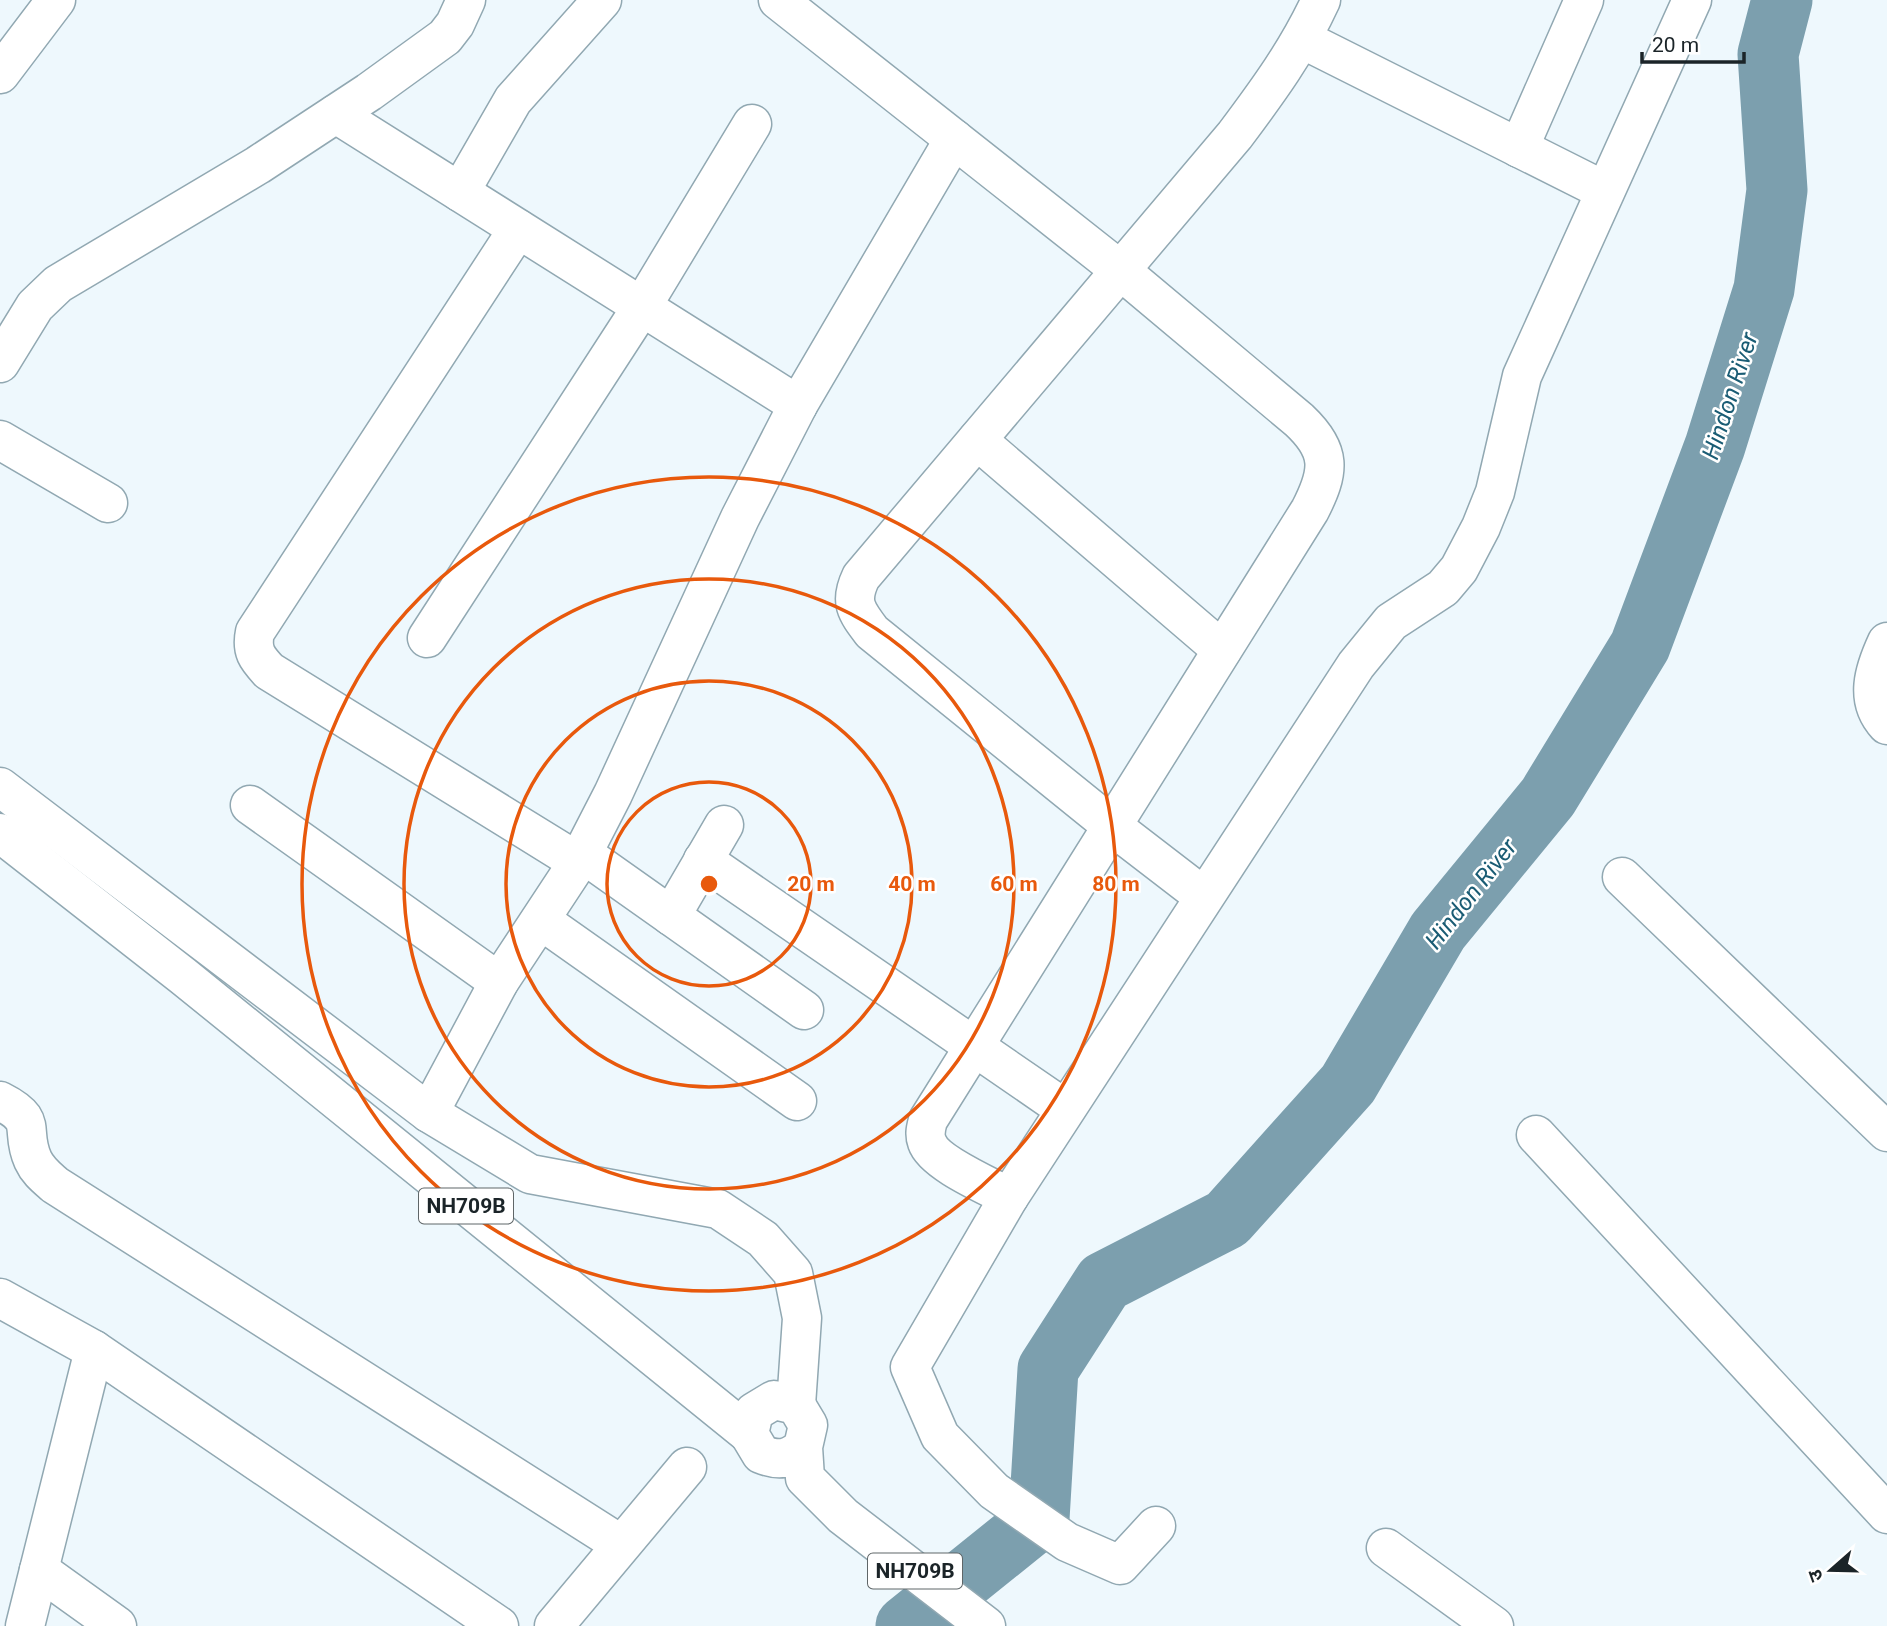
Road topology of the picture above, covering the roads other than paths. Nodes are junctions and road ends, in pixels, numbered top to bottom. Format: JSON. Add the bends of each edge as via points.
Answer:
{"nodes":[{"id":1,"x":56,"y":0,"type":"edge"},
{"id":2,"x":466,"y":0,"type":"edge"},
{"id":3,"x":602,"y":0,"type":"edge"},
{"id":4,"x":778,"y":0,"type":"edge"},
{"id":5,"x":1321,"y":0,"type":"edge"},
{"id":6,"x":1584,"y":0,"type":"edge"},
{"id":7,"x":1692,"y":0,"type":"edge"},
{"id":8,"x":1303,"y":39,"type":"junction"},
{"id":9,"x":0,"y":74,"type":"edge"},
{"id":10,"x":336,"y":114,"type":"junction"},
{"id":11,"x":752,"y":124,"type":"dead end"},
{"id":12,"x":954,"y":139,"type":"junction"},
{"id":13,"x":1520,"y":148,"type":"junction"},
{"id":14,"x":1605,"y":191,"type":"junction"},
{"id":15,"x":460,"y":192,"type":"junction"},
{"id":16,"x":518,"y":229,"type":"junction"},
{"id":17,"x":1120,"y":270,"type":"junction"},
{"id":18,"x":641,"y":308,"type":"junction"},
{"id":19,"x":0,"y":363,"type":"edge"},
{"id":20,"x":798,"y":405,"type":"junction"},
{"id":21,"x":0,"y":440,"type":"edge"},
{"id":22,"x":976,"y":440,"type":"junction"},
{"id":23,"x":108,"y":503,"type":"dead end"},
{"id":24,"x":427,"y":638,"type":"dead end"},
{"id":25,"x":1887,"y":642,"type":"edge"},
{"id":26,"x":1222,"y":650,"type":"junction"},
{"id":27,"x":1887,"y":725,"type":"edge"},
{"id":28,"x":0,"y":787,"type":"edge"},
{"id":29,"x":250,"y":806,"type":"dead end"},
{"id":30,"x":724,"y":825,"type":"dead end"},
{"id":31,"x":1112,"y":826,"type":"junction"},
{"id":32,"x":0,"y":833,"type":"edge"},
{"id":33,"x":580,"y":858,"type":"junction"},
{"id":34,"x":703,"y":860,"type":"junction"},
{"id":35,"x":1622,"y":877,"type":"dead end"},
{"id":36,"x":1203,"y":896,"type":"junction"},
{"id":37,"x":671,"y":916,"type":"junction"},
{"id":38,"x":542,"y":921,"type":"junction"},
{"id":39,"x":499,"y":982,"type":"junction"},
{"id":40,"x":804,"y":1010,"type":"dead end"},
{"id":41,"x":974,"y":1048,"type":"junction"},
{"id":42,"x":0,"y":1101,"type":"edge"},
{"id":43,"x":797,"y":1101,"type":"dead end"},
{"id":44,"x":1065,"y":1110,"type":"junction"},
{"id":45,"x":429,"y":1113,"type":"junction"},
{"id":46,"x":1887,"y":1132,"type":"edge"},
{"id":47,"x":1536,"y":1135,"type":"dead end"},
{"id":48,"x":1009,"y":1197,"type":"junction"},
{"id":49,"x":0,"y":1298,"type":"edge"},
{"id":50,"x":94,"y":1350,"type":"junction"},
{"id":51,"x":796,"y":1405,"type":"junction"},
{"id":52,"x":749,"y":1434,"type":"junction"},
{"id":53,"x":803,"y":1447,"type":"junction"},
{"id":54,"x":687,"y":1467,"type":"dead end"},
{"id":55,"x":1887,"y":1514,"type":"edge"},
{"id":56,"x":1156,"y":1527,"type":"dead end"},
{"id":57,"x":620,"y":1544,"type":"junction"},
{"id":58,"x":1386,"y":1548,"type":"dead end"},
{"id":59,"x":39,"y":1570,"type":"junction"},
{"id":60,"x":25,"y":1626,"type":"edge"},
{"id":61,"x":117,"y":1626,"type":"edge"},
{"id":62,"x":499,"y":1626,"type":"edge"},
{"id":63,"x":554,"y":1626,"type":"edge"},
{"id":64,"x":986,"y":1626,"type":"edge"},
{"id":65,"x":1494,"y":1626,"type":"edge"}],
"edges":[{"from":1,"to":9,"type":"main road"},
{"from":2,"to":10,"type":"main road","via":[[445,37]]},
{"from":3,"to":15,"type":"main road","via":[[513,100]]},
{"from":4,"to":12,"type":"main road"},
{"from":5,"to":8,"type":"main road"},
{"from":6,"to":13,"type":"main road"},
{"from":7,"to":14,"type":"main road"},
{"from":8,"to":13,"type":"main road"},
{"from":8,"to":17,"type":"main road","via":[[1236,135]]},
{"from":10,"to":15,"type":"main road"},
{"from":10,"to":19,"type":"main road","via":[[58,284],[35,306]]},
{"from":11,"to":18,"type":"main road"},
{"from":12,"to":17,"type":"main road"},
{"from":12,"to":20,"type":"main road"},
{"from":13,"to":14,"type":"main road"},
{"from":14,"to":36,"type":"main road","via":[[1522,376],[1495,492],[1459,569],[1443,588],[1391,622],[1376,638]]},
{"from":15,"to":16,"type":"main road"},
{"from":16,"to":18,"type":"main road"},
{"from":16,"to":33,"type":"main road","via":[[255,632],[253,644],[255,656],[269,670]]},
{"from":17,"to":22,"type":"main road"},
{"from":17,"to":26,"type":"main road","via":[[1299,420],[1316,436],[1325,454],[1324,482],[1310,510]]},
{"from":18,"to":20,"type":"main road"},
{"from":18,"to":24,"type":"main road"},
{"from":20,"to":33,"type":"main road"},
{"from":21,"to":23,"type":"main road"},
{"from":22,"to":26,"type":"main road"},
{"from":22,"to":31,"type":"main road","via":[[861,577],[853,593],[857,613],[872,632]]},
{"from":25,"to":27,"type":"main road","via":[[1873,680],[1872,702]]},
{"from":26,"to":31,"type":"main road"},
{"from":28,"to":45,"type":"main road"},
{"from":29,"to":39,"type":"main road"},
{"from":30,"to":34,"type":"main road"},
{"from":31,"to":36,"type":"main road"},
{"from":31,"to":41,"type":"main road"},
{"from":32,"to":52,"type":"main road","number":"NH709B"},
{"from":33,"to":37,"type":"main road"},
{"from":33,"to":38,"type":"main road"},
{"from":34,"to":37,"type":"main road"},
{"from":34,"to":41,"type":"main road"},
{"from":35,"to":46,"type":"main road"},
{"from":36,"to":44,"type":"main road"},
{"from":37,"to":40,"type":"main road"},
{"from":38,"to":39,"type":"main road"},
{"from":38,"to":43,"type":"main road"},
{"from":39,"to":45,"type":"main road"},
{"from":41,"to":44,"type":"main road"},
{"from":41,"to":48,"type":"main road","via":[[929,1121],[927,1144],[936,1156]]},
{"from":42,"to":57,"type":"main road","via":[[22,1115],[29,1127],[32,1158],[55,1185]]},
{"from":44,"to":48,"type":"main road"},
{"from":45,"to":51,"type":"main road","via":[[530,1174],[718,1209],[763,1238],[793,1273],[802,1318]]},
{"from":47,"to":55,"type":"main road"},
{"from":48,"to":56,"type":"main road","via":[[909,1367],[940,1436],[994,1491],[1067,1542],[1120,1565]]},
{"from":49,"to":50,"type":"main road"},
{"from":50,"to":59,"type":"main road"},
{"from":50,"to":62,"type":"main road"},
{"from":51,"to":52,"type":"main road","via":[[785,1400],[763,1404],[754,1412]]},
{"from":51,"to":53,"type":"main road","number":"NH709B","via":[[808,1425]]},
{"from":52,"to":53,"type":"main road","number":"NH709B","via":[[761,1454],[772,1459],[783,1460]]},
{"from":53,"to":64,"type":"main road","number":"NH709B","via":[[805,1478],[843,1516]]},
{"from":54,"to":57,"type":"main road"},
{"from":57,"to":63,"type":"main road"},
{"from":58,"to":65,"type":"main road"},
{"from":59,"to":60,"type":"main road"},
{"from":59,"to":61,"type":"main road"}]}
